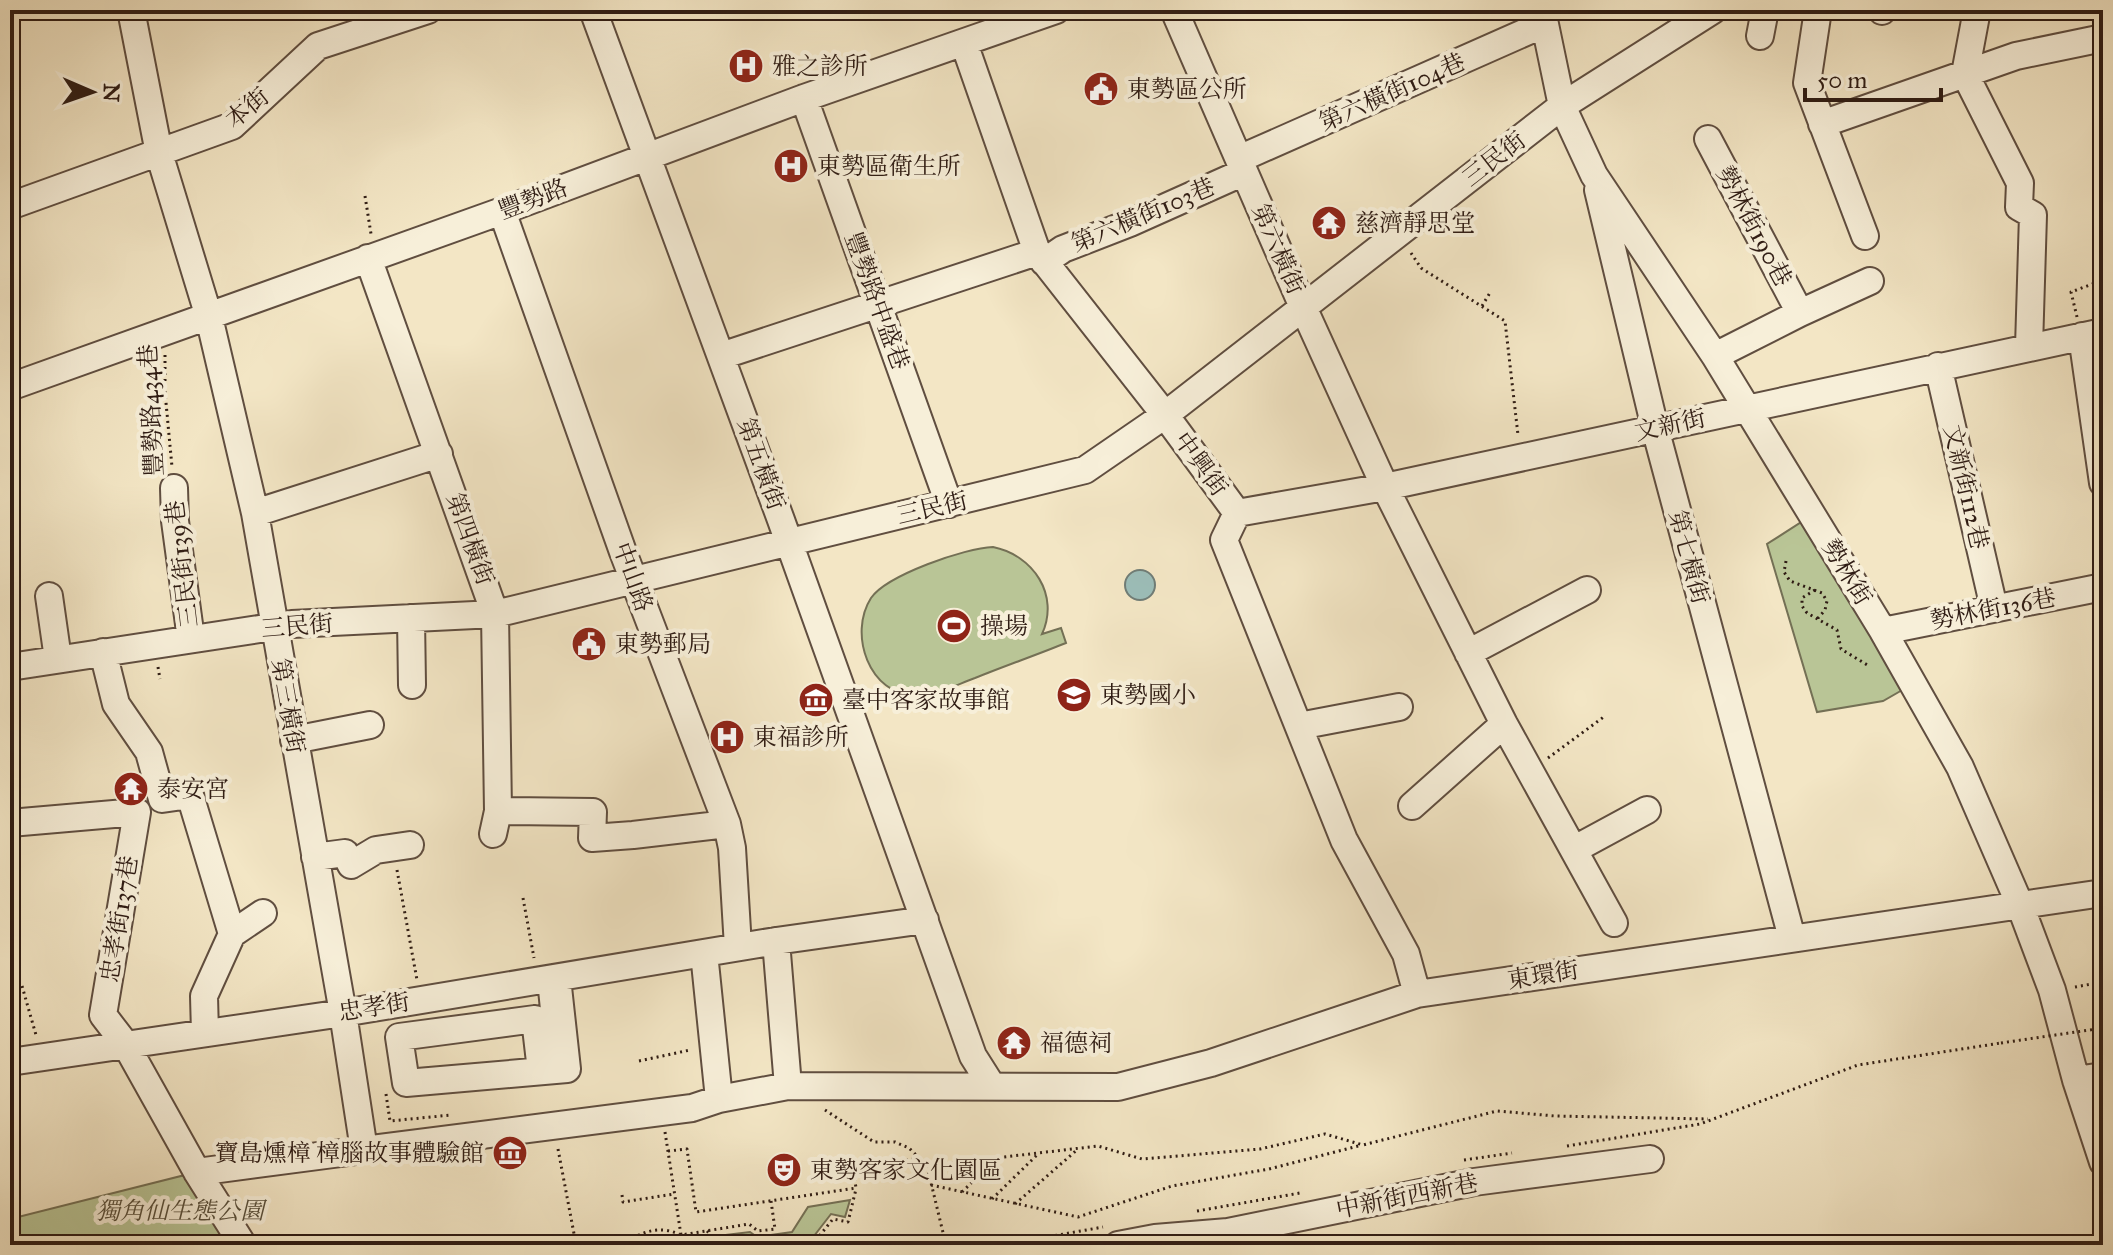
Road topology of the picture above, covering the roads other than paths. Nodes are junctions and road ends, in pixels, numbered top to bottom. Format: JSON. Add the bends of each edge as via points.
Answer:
{"nodes":[{"id":1,"x":131,"y":10,"type":"edge"},
{"id":2,"x":593,"y":10,"type":"edge"},
{"id":3,"x":1056,"y":10,"type":"edge"},
{"id":4,"x":1174,"y":10,"type":"edge"},
{"id":5,"x":1713,"y":10,"type":"edge"},
{"id":6,"x":1765,"y":10,"type":"edge"},
{"id":7,"x":1818,"y":10,"type":"edge"},
{"id":8,"x":1977,"y":10,"type":"edge"},
{"id":9,"x":413,"y":12,"type":"edge"},
{"id":10,"x":1543,"y":17,"type":"edge"},
{"id":11,"x":1760,"y":36,"type":"dead end"},
{"id":12,"x":2103,"y":38,"type":"edge"},
{"id":13,"x":964,"y":43,"type":"junction"},
{"id":14,"x":1965,"y":74,"type":"junction"},
{"id":15,"x":804,"y":98,"type":"junction"},
{"id":16,"x":1562,"y":106,"type":"junction"},
{"id":17,"x":1822,"y":124,"type":"junction"},
{"id":18,"x":1708,"y":139,"type":"dead end"},
{"id":19,"x":159,"y":153,"type":"junction"},
{"id":20,"x":646,"y":156,"type":"junction"},
{"id":21,"x":1242,"y":166,"type":"junction"},
{"id":22,"x":1594,"y":175,"type":"junction"},
{"id":23,"x":10,"y":206,"type":"edge"},
{"id":24,"x":502,"y":211,"type":"junction"},
{"id":25,"x":1865,"y":236,"type":"dead end"},
{"id":26,"x":1041,"y":257,"type":"junction"},
{"id":27,"x":368,"y":258,"type":"junction"},
{"id":28,"x":1870,"y":281,"type":"dead end"},
{"id":29,"x":878,"y":304,"type":"junction"},
{"id":30,"x":1303,"y":307,"type":"junction"},
{"id":31,"x":1800,"y":313,"type":"junction"},
{"id":32,"x":209,"y":317,"type":"junction"},
{"id":33,"x":2092,"y":334,"type":"edge"},
{"id":34,"x":2029,"y":347,"type":"junction"},
{"id":35,"x":721,"y":356,"type":"junction"},
{"id":36,"x":1715,"y":356,"type":"junction"},
{"id":37,"x":1938,"y":366,"type":"junction"},
{"id":38,"x":10,"y":387,"type":"edge"},
{"id":39,"x":2096,"y":401,"type":"edge"},
{"id":40,"x":1747,"y":408,"type":"junction"},
{"id":41,"x":1165,"y":415,"type":"junction"},
{"id":42,"x":1655,"y":428,"type":"junction"},
{"id":43,"x":439,"y":454,"type":"junction"},
{"id":44,"x":2103,"y":483,"type":"edge"},
{"id":45,"x":1385,"y":487,"type":"junction"},
{"id":46,"x":174,"y":488,"type":"road end"},
{"id":47,"x":949,"y":504,"type":"junction"},
{"id":48,"x":255,"y":513,"type":"junction"},
{"id":49,"x":1237,"y":513,"type":"junction"},
{"id":50,"x":789,"y":542,"type":"junction"},
{"id":51,"x":634,"y":582,"type":"junction"},
{"id":52,"x":2103,"y":587,"type":"edge"},
{"id":53,"x":1587,"y":590,"type":"dead end"},
{"id":54,"x":49,"y":596,"type":"dead end"},
{"id":55,"x":1994,"y":608,"type":"junction"},
{"id":56,"x":495,"y":614,"type":"junction"},
{"id":57,"x":411,"y":618,"type":"junction"},
{"id":58,"x":274,"y":627,"type":"junction"},
{"id":59,"x":1883,"y":631,"type":"junction"},
{"id":60,"x":191,"y":639,"type":"junction"},
{"id":61,"x":103,"y":652,"type":"junction"},
{"id":62,"x":1468,"y":653,"type":"junction"},
{"id":63,"x":58,"y":659,"type":"junction"},
{"id":64,"x":10,"y":667,"type":"edge"},
{"id":65,"x":412,"y":685,"type":"dead end"},
{"id":66,"x":1399,"y":707,"type":"dead end"},
{"id":67,"x":1504,"y":724,"type":"junction"},
{"id":68,"x":370,"y":725,"type":"dead end"},
{"id":69,"x":1299,"y":726,"type":"junction"},
{"id":70,"x":294,"y":740,"type":"junction"},
{"id":71,"x":1412,"y":806,"type":"dead end"},
{"id":72,"x":1647,"y":810,"type":"dead end"},
{"id":73,"x":10,"y":823,"type":"edge"},
{"id":74,"x":727,"y":824,"type":"junction"},
{"id":75,"x":401,"y":846,"type":"road end"},
{"id":76,"x":1575,"y":849,"type":"junction"},
{"id":77,"x":315,"y":857,"type":"junction"},
{"id":78,"x":2103,"y":893,"type":"edge"},
{"id":79,"x":2020,"y":905,"type":"junction"},
{"id":80,"x":263,"y":913,"type":"dead end"},
{"id":81,"x":925,"y":920,"type":"junction"},
{"id":82,"x":1614,"y":923,"type":"dead end"},
{"id":83,"x":232,"y":934,"type":"junction"},
{"id":84,"x":1792,"y":938,"type":"junction"},
{"id":85,"x":776,"y":941,"type":"junction"},
{"id":86,"x":738,"y":947,"type":"junction"},
{"id":87,"x":704,"y":953,"type":"junction"},
{"id":88,"x":549,"y":979,"type":"junction"},
{"id":89,"x":1417,"y":994,"type":"junction"},
{"id":90,"x":343,"y":1013,"type":"junction"},
{"id":91,"x":205,"y":1033,"type":"junction"},
{"id":92,"x":126,"y":1045,"type":"junction"},
{"id":93,"x":10,"y":1062,"type":"edge"},
{"id":94,"x":2103,"y":1076,"type":"edge"},
{"id":95,"x":2076,"y":1080,"type":"junction"},
{"id":96,"x":788,"y":1086,"type":"junction"},
{"id":97,"x":992,"y":1086,"type":"junction"},
{"id":98,"x":719,"y":1099,"type":"junction"},
{"id":99,"x":364,"y":1150,"type":"junction"},
{"id":100,"x":1650,"y":1159,"type":"dead end"},
{"id":101,"x":2103,"y":1162,"type":"edge"},
{"id":102,"x":197,"y":1172,"type":"junction"},
{"id":103,"x":1116,"y":1235,"type":"edge"},
{"id":104,"x":243,"y":1245,"type":"edge"}],
"edges":[{"from":1,"to":19,"type":"street","name":"第三橫街"},
{"from":2,"to":20,"type":"street","name":"第五橫街"},
{"from":3,"to":13,"type":"street","name":"豐勢路"},
{"from":4,"to":21,"type":"street","name":"第六橫街"},
{"from":5,"to":16,"type":"street","name":"三民街"},
{"from":6,"to":11,"type":"street"},
{"from":7,"to":17,"type":"street","via":[[1807,83]]},
{"from":8,"to":14,"type":"street"},
{"from":9,"to":19,"type":"street","name":"本街","via":[[318,46],[232,126]]},
{"from":10,"to":16,"type":"street","name":"勢林街"},
{"from":10,"to":21,"type":"street","name":"第六橫街104巷"},
{"from":12,"to":14,"type":"street","via":[[2016,56]]},
{"from":13,"to":15,"type":"street","name":"豐勢路"},
{"from":13,"to":26,"type":"street","name":"中興街"},
{"from":14,"to":17,"type":"street"},
{"from":14,"to":34,"type":"street","via":[[2020,183],[2019,207],[2033,215]]},
{"from":15,"to":20,"type":"street","name":"豐勢路"},
{"from":15,"to":29,"type":"street","name":"豐勢路中盛巷"},
{"from":16,"to":22,"type":"street","name":"勢林街"},
{"from":16,"to":30,"type":"street","name":"三民街"},
{"from":17,"to":25,"type":"street"},
{"from":18,"to":31,"type":"street","name":"勢林街190巷"},
{"from":19,"to":23,"type":"street","name":"本街"},
{"from":19,"to":32,"type":"street","name":"第三橫街"},
{"from":20,"to":24,"type":"street","name":"豐勢路"},
{"from":20,"to":35,"type":"street","name":"第五橫街"},
{"from":21,"to":26,"type":"street","name":"第六橫街103巷","via":[[1130,223]]},
{"from":21,"to":30,"type":"street","name":"第六橫街"},
{"from":22,"to":36,"type":"street","name":"勢林街"},
{"from":22,"to":42,"type":"street","name":"第七橫街"},
{"from":24,"to":27,"type":"street","name":"豐勢路"},
{"from":24,"to":51,"type":"street","name":"中山路"},
{"from":26,"to":29,"type":"street","name":"第六橫街103巷"},
{"from":26,"to":41,"type":"street","name":"中興街"},
{"from":27,"to":32,"type":"street","name":"豐勢路"},
{"from":27,"to":43,"type":"street","name":"第四橫街"},
{"from":28,"to":31,"type":"street","name":"勢林街190巷"},
{"from":29,"to":35,"type":"street","name":"第六橫街103巷"},
{"from":29,"to":47,"type":"street","name":"豐勢路中盛巷"},
{"from":30,"to":41,"type":"street","name":"三民街"},
{"from":30,"to":45,"type":"street","name":"第六橫街"},
{"from":31,"to":36,"type":"street","name":"勢林街190巷"},
{"from":32,"to":38,"type":"street","name":"豐勢路"},
{"from":32,"to":48,"type":"street","name":"第三橫街"},
{"from":33,"to":34,"type":"street","name":"文新街"},
{"from":33,"to":39,"type":"street"},
{"from":34,"to":37,"type":"street","name":"文新街"},
{"from":35,"to":50,"type":"street","name":"第五橫街"},
{"from":36,"to":40,"type":"street","name":"勢林街"},
{"from":37,"to":40,"type":"street","name":"文新街"},
{"from":37,"to":55,"type":"street","name":"文新街112巷"},
{"from":39,"to":44,"type":"street"},
{"from":40,"to":42,"type":"street","name":"文新街"},
{"from":40,"to":59,"type":"street","name":"勢林街"},
{"from":41,"to":47,"type":"street","name":"三民街","via":[[1085,470]]},
{"from":41,"to":49,"type":"street","name":"中興街"},
{"from":42,"to":45,"type":"street","name":"文新街"},
{"from":42,"to":84,"type":"street","name":"第七橫街"},
{"from":43,"to":48,"type":"street"},
{"from":43,"to":56,"type":"street","name":"第四橫街"},
{"from":45,"to":49,"type":"street","name":"文新街"},
{"from":45,"to":62,"type":"street","name":"第六橫街"},
{"from":46,"to":60,"type":"street","name":"三民街139巷"},
{"from":47,"to":50,"type":"street","name":"三民街"},
{"from":48,"to":58,"type":"street","name":"第三橫街"},
{"from":49,"to":69,"type":"street","name":"中興街","via":[[1224,540]]},
{"from":50,"to":51,"type":"street","name":"三民街"},
{"from":50,"to":81,"type":"street","name":"第五橫街"},
{"from":51,"to":56,"type":"street","name":"三民街"},
{"from":51,"to":74,"type":"street","name":"中山路"},
{"from":52,"to":55,"type":"street","name":"勢林街136巷"},
{"from":53,"to":62,"type":"street"},
{"from":54,"to":63,"type":"street"},
{"from":55,"to":59,"type":"street","name":"勢林街136巷"},
{"from":56,"to":57,"type":"street","name":"三民街"},
{"from":56,"to":74,"type":"street","name":"第四橫街","via":[[495,823],[593,812],[592,838]]},
{"from":57,"to":58,"type":"street","name":"三民街"},
{"from":57,"to":65,"type":"street"},
{"from":58,"to":60,"type":"street","name":"三民街"},
{"from":58,"to":70,"type":"street","name":"第三橫街"},
{"from":59,"to":79,"type":"street","name":"勢林街","via":[[1960,767]]},
{"from":60,"to":61,"type":"street","name":"三民街"},
{"from":61,"to":63,"type":"street","name":"三民街"},
{"from":61,"to":83,"type":"street","via":[[116,704],[149,752],[162,799],[190,795]]},
{"from":62,"to":67,"type":"street","name":"第六橫街"},
{"from":63,"to":64,"type":"street","name":"三民街"},
{"from":66,"to":69,"type":"street"},
{"from":67,"to":71,"type":"street"},
{"from":67,"to":76,"type":"street","name":"第六橫街"},
{"from":68,"to":70,"type":"street"},
{"from":69,"to":89,"type":"street","name":"中興街","via":[[1344,840],[1406,954]]},
{"from":70,"to":77,"type":"street","name":"第三橫街"},
{"from":72,"to":76,"type":"street"},
{"from":73,"to":92,"type":"street","name":"忠孝街137巷","via":[[137,812],[103,1015]]},
{"from":74,"to":86,"type":"street","name":"中山路"},
{"from":75,"to":77,"type":"street","via":[[376,850],[351,865],[345,853]]},
{"from":76,"to":82,"type":"street","name":"第六橫街"},
{"from":77,"to":90,"type":"street","name":"第三橫街"},
{"from":78,"to":79,"type":"street","name":"東環街"},
{"from":79,"to":84,"type":"street","name":"東環街"},
{"from":79,"to":95,"type":"street","name":"勢林街","via":[[2052,990]]},
{"from":80,"to":83,"type":"street"},
{"from":81,"to":85,"type":"street"},
{"from":81,"to":97,"type":"street","via":[[973,1056]]},
{"from":83,"to":91,"type":"street","via":[[204,996]]},
{"from":84,"to":89,"type":"street","name":"東環街"},
{"from":85,"to":86,"type":"street"},
{"from":85,"to":96,"type":"street"},
{"from":86,"to":87,"type":"street","name":"忠孝街"},
{"from":87,"to":88,"type":"street","name":"忠孝街"},
{"from":87,"to":98,"type":"street"},
{"from":88,"to":88,"type":"street","via":[[567,1069],[406,1083],[399,1037],[535,1019],[540,1062],[559,1060]]},
{"from":88,"to":90,"type":"street","name":"忠孝街"},
{"from":89,"to":97,"type":"street","name":"東環街","via":[[1211,1063],[1118,1087]]},
{"from":90,"to":91,"type":"street","name":"忠孝街"},
{"from":90,"to":99,"type":"street","name":"第三橫街"},
{"from":91,"to":92,"type":"street","name":"忠孝街"},
{"from":92,"to":93,"type":"street","name":"忠孝街"},
{"from":92,"to":102,"type":"street"},
{"from":94,"to":95,"type":"street"},
{"from":95,"to":101,"type":"street","name":"勢林街"},
{"from":96,"to":97,"type":"street","name":"東環街"},
{"from":96,"to":98,"type":"street","name":"東環街"},
{"from":98,"to":99,"type":"street","name":"東環街","via":[[692,1108]]},
{"from":99,"to":102,"type":"street"},
{"from":100,"to":103,"type":"street","name":"中新街西新巷","via":[[1474,1182],[1228,1232],[1155,1238]]},
{"from":102,"to":104,"type":"street"}]}
